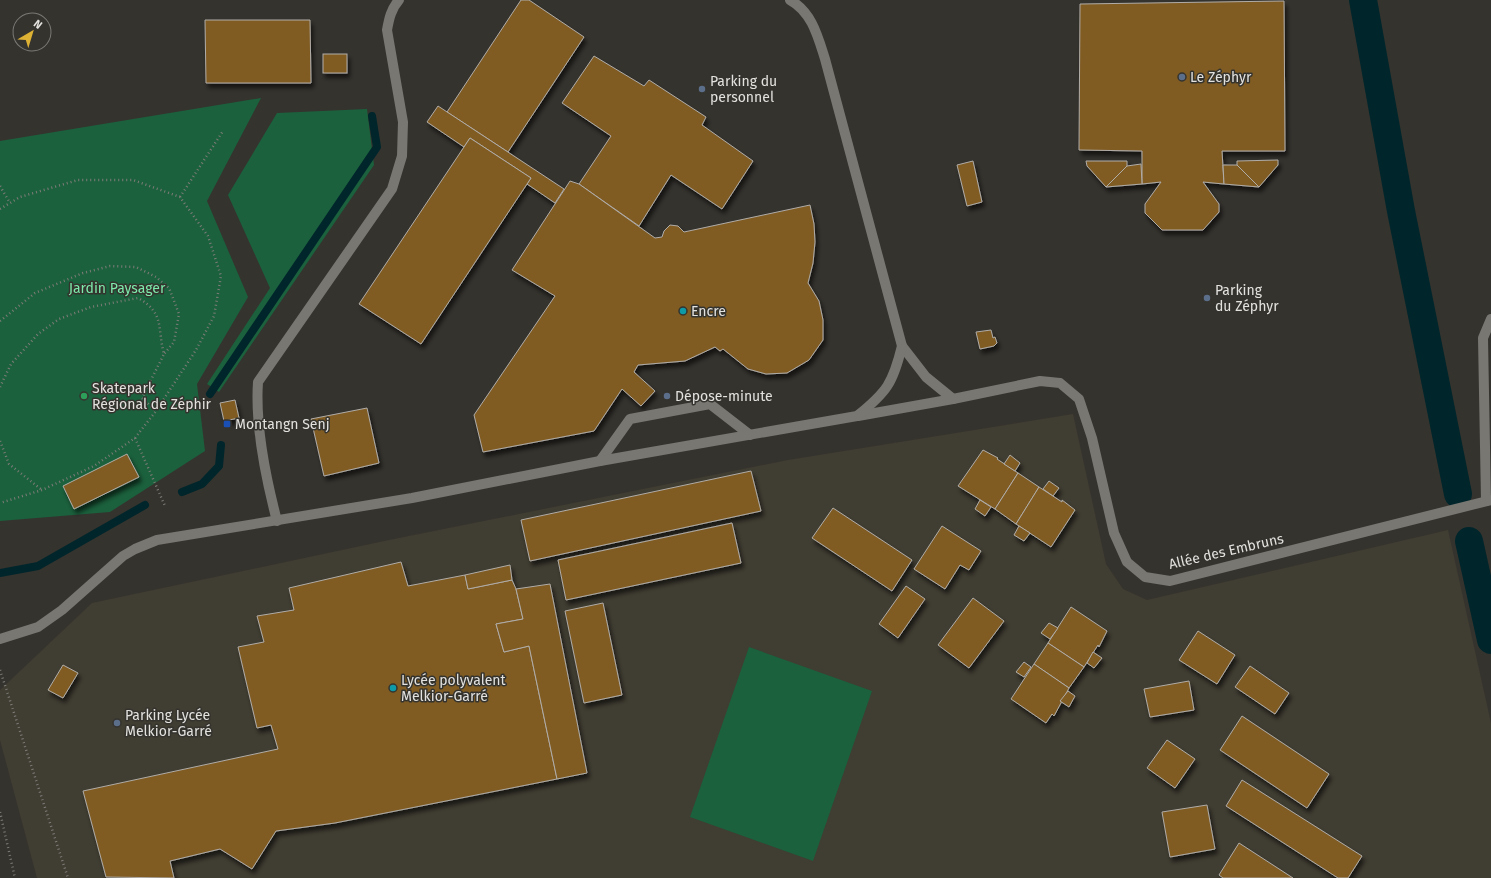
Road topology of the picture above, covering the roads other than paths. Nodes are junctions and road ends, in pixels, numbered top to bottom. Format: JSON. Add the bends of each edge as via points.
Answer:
{"nodes":[{"id":1,"x":399,"y":0,"type":"edge"},
{"id":2,"x":790,"y":0,"type":"edge"},
{"id":3,"x":1491,"y":320,"type":"edge"},
{"id":4,"x":902,"y":346,"type":"junction"},
{"id":5,"x":953,"y":399,"type":"junction"},
{"id":6,"x":857,"y":416,"type":"junction"},
{"id":7,"x":750,"y":435,"type":"junction"},
{"id":8,"x":600,"y":461,"type":"junction"},
{"id":9,"x":1489,"y":501,"type":"edge"},
{"id":10,"x":277,"y":522,"type":"junction"},
{"id":11,"x":0,"y":639,"type":"edge"}],
"edges":[{"from":1,"to":10,"type":"street","via":[[394,5],[386,30],[403,122],[402,156],[392,189],[258,382],[256,408]]},
{"from":2,"to":4,"type":"street","via":[[804,10],[814,27],[825,59]]},
{"from":3,"to":9,"type":"street","via":[[1482,338]]},
{"from":4,"to":5,"type":"street","via":[[926,377]]},
{"from":4,"to":6,"type":"street","via":[[896,370],[886,390],[879,399]]},
{"from":5,"to":6,"type":"street","name":"Allée des Embruns"},
{"from":5,"to":9,"type":"street","name":"Allée des Embruns","via":[[1040,381],[1060,383],[1078,399],[1092,438],[1114,533],[1126,562],[1145,577],[1170,580]]},
{"from":6,"to":7,"type":"street","name":"Allée des Embruns"},
{"from":7,"to":8,"type":"street","name":"Allée des Embruns"},
{"from":7,"to":8,"type":"street","via":[[710,404],[630,419]]},
{"from":8,"to":10,"type":"street","name":"Allée des Embruns"},
{"from":10,"to":11,"type":"street","name":"Allée des Embruns","via":[[157,540],[144,545],[123,556],[48,621],[26,632]]}]}
